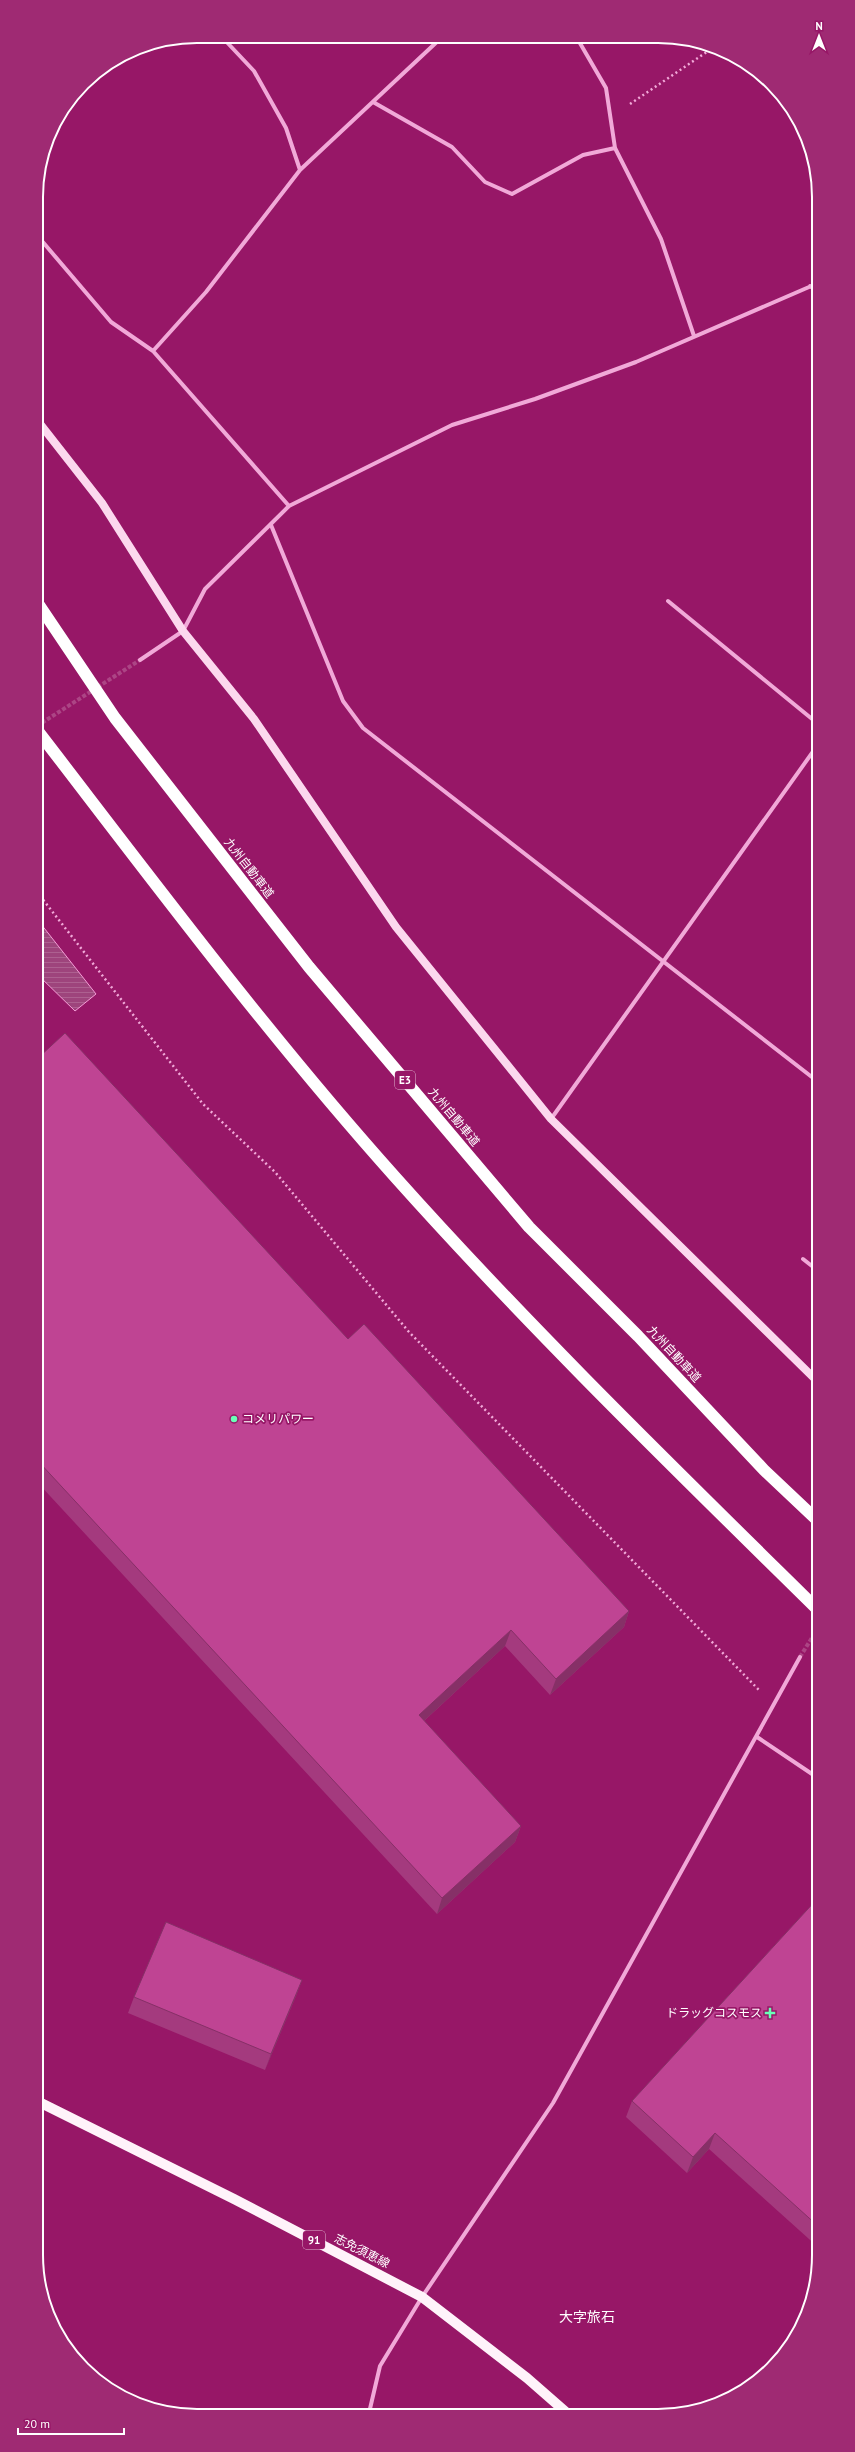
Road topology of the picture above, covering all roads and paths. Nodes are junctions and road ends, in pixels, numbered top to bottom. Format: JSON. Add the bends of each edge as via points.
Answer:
{"nodes":[{"id":1,"x":228,"y":43,"type":"edge"},
{"id":2,"x":436,"y":43,"type":"edge"},
{"id":3,"x":580,"y":43,"type":"edge"},
{"id":4,"x":708,"y":51,"type":"edge"},
{"id":5,"x":373,"y":102,"type":"junction"},
{"id":6,"x":610,"y":114,"type":"junction"},
{"id":7,"x":615,"y":148,"type":"junction"},
{"id":8,"x":300,"y":170,"type":"junction"},
{"id":9,"x":43,"y":242,"type":"edge"},
{"id":10,"x":810,"y":286,"type":"edge"},
{"id":11,"x":694,"y":336,"type":"junction"},
{"id":12,"x":153,"y":350,"type":"junction"},
{"id":13,"x":43,"y":428,"type":"edge"},
{"id":14,"x":289,"y":506,"type":"junction"},
{"id":15,"x":271,"y":524,"type":"junction"},
{"id":16,"x":668,"y":601,"type":"dead end"},
{"id":17,"x":43,"y":611,"type":"edge"},
{"id":18,"x":183,"y":631,"type":"junction"},
{"id":19,"x":140,"y":660,"type":"tunnel mouth"},
{"id":20,"x":812,"y":719,"type":"edge"},
{"id":21,"x":43,"y":738,"type":"edge"},
{"id":22,"x":812,"y":753,"type":"edge"},
{"id":23,"x":43,"y":900,"type":"edge"},
{"id":24,"x":662,"y":961,"type":"junction"},
{"id":25,"x":812,"y":1077,"type":"edge"},
{"id":26,"x":551,"y":1119,"type":"junction"},
{"id":27,"x":803,"y":1259,"type":"dead end"},
{"id":28,"x":812,"y":1266,"type":"edge"},
{"id":29,"x":812,"y":1375,"type":"edge"},
{"id":30,"x":812,"y":1515,"type":"edge"},
{"id":31,"x":812,"y":1604,"type":"edge"},
{"id":32,"x":800,"y":1657,"type":"tunnel mouth"},
{"id":33,"x":776,"y":1701,"type":"junction"},
{"id":34,"x":757,"y":1737,"type":"junction"},
{"id":35,"x":812,"y":1774,"type":"edge"},
{"id":36,"x":43,"y":2104,"type":"edge"},
{"id":37,"x":422,"y":2297,"type":"junction"},
{"id":38,"x":370,"y":2409,"type":"edge"},
{"id":39,"x":562,"y":2409,"type":"edge"}],
"edges":[{"from":1,"to":8,"type":"street","via":[[254,71],[286,128]]},
{"from":2,"to":5,"type":"street"},
{"from":3,"to":6,"type":"street","via":[[606,88]]},
{"from":4,"to":6,"type":"path","via":[[626,107]]},
{"from":5,"to":7,"type":"street","via":[[452,147],[485,182],[512,194],[583,155]]},
{"from":5,"to":8,"type":"street"},
{"from":6,"to":7,"type":"street"},
{"from":7,"to":11,"type":"street","via":[[661,239]]},
{"from":8,"to":12,"type":"street","via":[[206,292]]},
{"from":9,"to":12,"type":"street","via":[[111,322]]},
{"from":10,"to":11,"type":"street"},
{"from":11,"to":14,"type":"street","via":[[636,362],[535,399],[452,425]]},
{"from":12,"to":14,"type":"street"},
{"from":13,"to":18,"type":"street","via":[[102,503]]},
{"from":14,"to":15,"type":"street"},
{"from":15,"to":18,"type":"street","via":[[205,589]]},
{"from":15,"to":24,"type":"street","via":[[343,701],[363,728]]},
{"from":16,"to":20,"type":"street"},
{"from":17,"to":30,"type":"highway","name":"九州自動車道","number":"E3","via":[[115,718],[309,967],[519,1215],[764,1470]]},
{"from":18,"to":19,"type":"street"},
{"from":18,"to":26,"type":"street","via":[[254,719],[396,927]]},
{"from":21,"to":31,"type":"highway","via":[[247,1004],[396,1178],[597,1391]]},
{"from":22,"to":24,"type":"street"},
{"from":23,"to":33,"type":"path","via":[[203,1104],[275,1172],[409,1332],[753,1686]]},
{"from":24,"to":25,"type":"street"},
{"from":24,"to":26,"type":"street"},
{"from":26,"to":29,"type":"street"},
{"from":27,"to":28,"type":"street"},
{"from":32,"to":33,"type":"street"},
{"from":33,"to":34,"type":"street"},
{"from":34,"to":35,"type":"street"},
{"from":34,"to":37,"type":"street","via":[[553,2103]]},
{"from":36,"to":37,"type":"main road","name":"志免須恵線","number":"91","via":[[234,2199]]},
{"from":37,"to":38,"type":"street","via":[[380,2366]]},
{"from":37,"to":39,"type":"main road","name":"志免須恵線","number":"91","via":[[527,2378]]}]}
